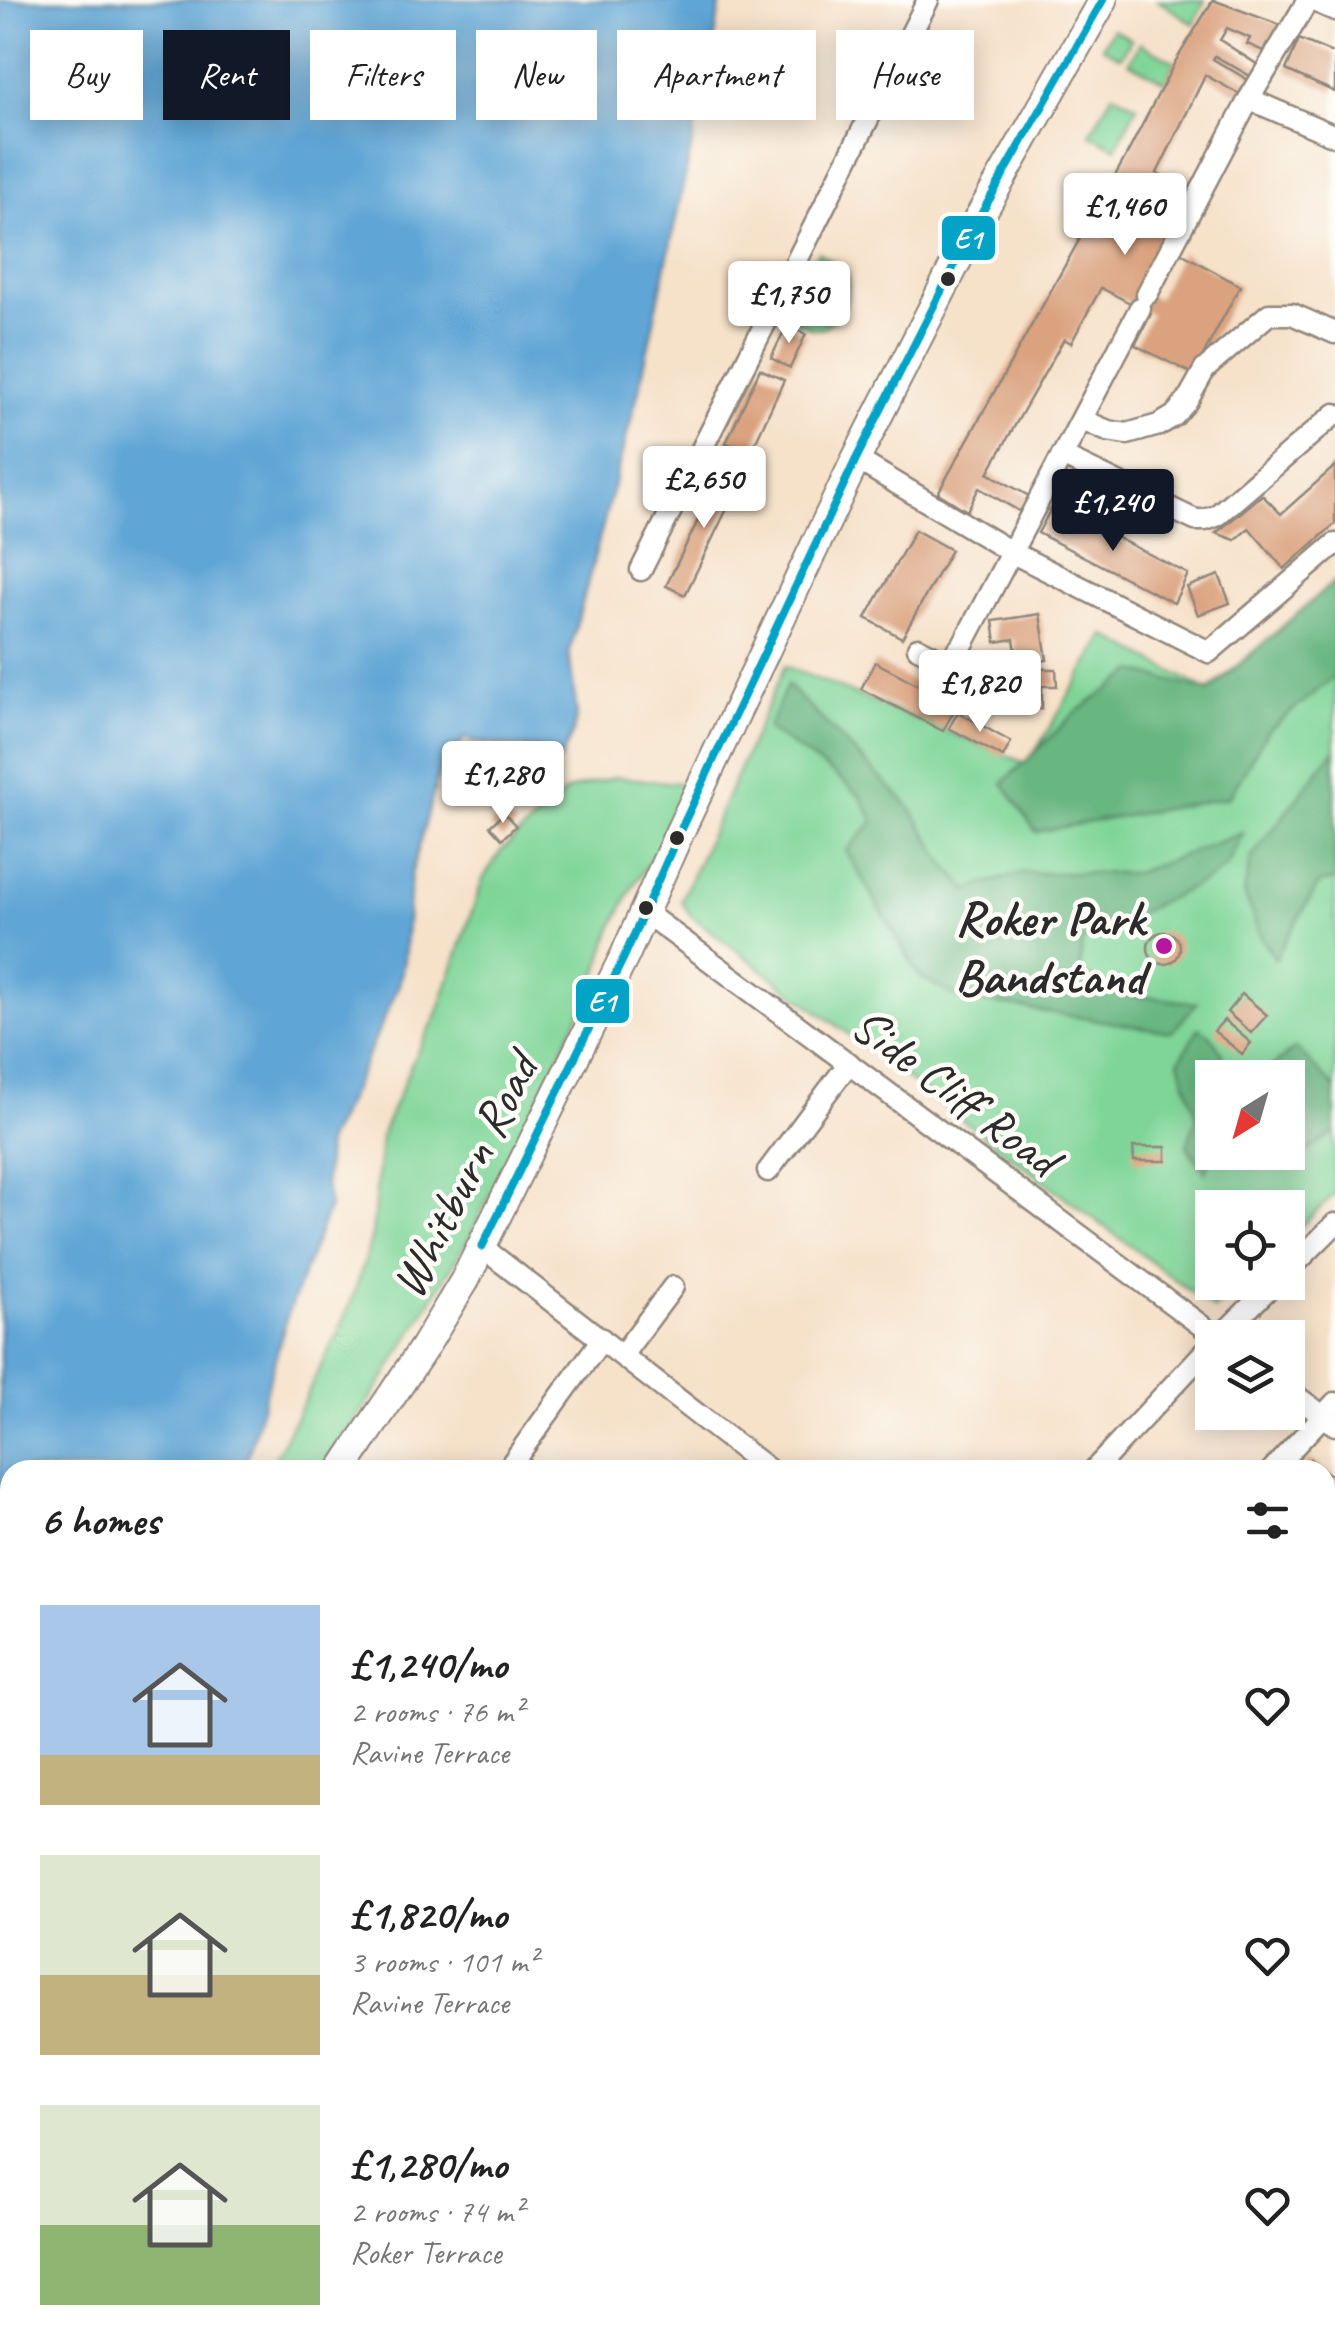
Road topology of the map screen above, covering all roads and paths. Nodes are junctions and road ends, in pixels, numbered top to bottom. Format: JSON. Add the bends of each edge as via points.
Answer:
{"nodes":[{"id":1,"x":928,"y":0,"type":"edge"},
{"id":2,"x":1103,"y":0,"type":"edge"},
{"id":3,"x":1310,"y":0,"type":"edge"},
{"id":4,"x":1335,"y":10,"type":"edge"},
{"id":5,"x":1249,"y":99,"type":"junction"},
{"id":6,"x":1335,"y":136,"type":"edge"},
{"id":7,"x":1335,"y":333,"type":"edge"},
{"id":8,"x":1335,"y":414,"type":"edge"},
{"id":9,"x":1082,"y":420,"type":"junction"},
{"id":10,"x":1062,"y":456,"type":"junction"},
{"id":11,"x":856,"y":459,"type":"junction"},
{"id":12,"x":1335,"y":544,"type":"edge"},
{"id":13,"x":1011,"y":552,"type":"junction"},
{"id":14,"x":641,"y":570,"type":"dead end"},
{"id":15,"x":918,"y":648,"type":"dead end"},
{"id":16,"x":644,"y":911,"type":"junction"},
{"id":17,"x":849,"y":1063,"type":"junction"},
{"id":18,"x":768,"y":1171,"type":"dead end"},
{"id":19,"x":1335,"y":1224,"type":"edge"},
{"id":20,"x":482,"y":1246,"type":"junction"},
{"id":21,"x":1305,"y":1254,"type":"edge"},
{"id":22,"x":673,"y":1286,"type":"dead end"},
{"id":23,"x":1257,"y":1300,"type":"edge"},
{"id":24,"x":1236,"y":1320,"type":"edge"},
{"id":25,"x":1195,"y":1321,"type":"edge"},
{"id":26,"x":602,"y":1340,"type":"junction"},
{"id":27,"x":622,"y":1355,"type":"junction"},
{"id":28,"x":1195,"y":1362,"type":"edge"},
{"id":29,"x":1305,"y":1400,"type":"edge"},
{"id":30,"x":1331,"y":1415,"type":"edge"},
{"id":31,"x":349,"y":1460,"type":"edge"},
{"id":32,"x":514,"y":1460,"type":"edge"},
{"id":33,"x":756,"y":1460,"type":"edge"},
{"id":34,"x":1103,"y":1460,"type":"edge"},
{"id":35,"x":1283,"y":1460,"type":"edge"}],
"edges":[{"from":1,"to":14,"type":"street"},
{"from":2,"to":11,"type":"main road","name":"Whitburn Road","via":[[976,222]]},
{"from":3,"to":4,"type":"street"},
{"from":3,"to":5,"type":"street"},
{"from":5,"to":6,"type":"street"},
{"from":5,"to":9,"type":"street"},
{"from":7,"to":9,"type":"street","via":[[1292,314],[1269,314],[1205,368],[1187,401],[1159,425],[1127,434]]},
{"from":8,"to":10,"type":"street","via":[[1205,520]]},
{"from":9,"to":10,"type":"street"},
{"from":10,"to":13,"type":"street"},
{"from":11,"to":13,"type":"street"},
{"from":11,"to":16,"type":"main road","name":"Whitburn Road"},
{"from":12,"to":13,"type":"street","via":[[1209,652]]},
{"from":13,"to":15,"type":"street","via":[[952,660],[947,664]]},
{"from":16,"to":17,"type":"street","name":"Side Cliff Road"},
{"from":16,"to":20,"type":"main road","name":"Whitburn Road"},
{"from":17,"to":18,"type":"street"},
{"from":17,"to":25,"type":"street","name":"Side Cliff Road"},
{"from":19,"to":21,"type":"street"},
{"from":20,"to":26,"type":"street"},
{"from":20,"to":31,"type":"main road","name":"Whitburn Road"},
{"from":22,"to":27,"type":"street"},
{"from":23,"to":24,"type":"street"},
{"from":26,"to":27,"type":"street"},
{"from":26,"to":32,"type":"street"},
{"from":27,"to":33,"type":"street"},
{"from":28,"to":34,"type":"street"},
{"from":29,"to":30,"type":"street"},
{"from":30,"to":35,"type":"street"}]}
